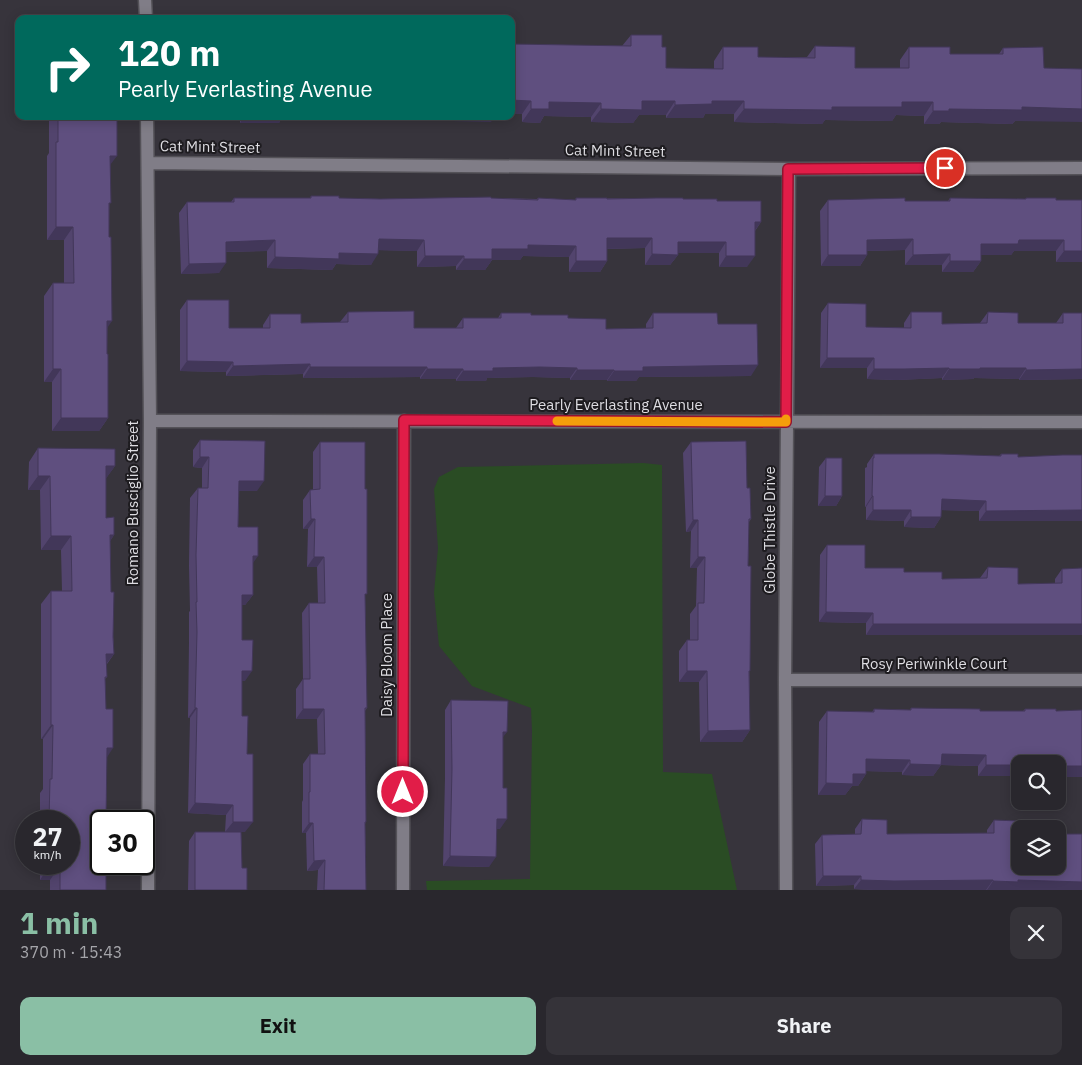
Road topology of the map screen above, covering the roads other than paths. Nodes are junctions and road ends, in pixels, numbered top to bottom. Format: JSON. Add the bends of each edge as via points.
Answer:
{"nodes":[{"id":1,"x":145,"y":0,"type":"edge"},
{"id":2,"x":146,"y":15,"type":"edge"},
{"id":3,"x":147,"y":120,"type":"edge"},
{"id":4,"x":148,"y":163,"type":"junction"},
{"id":5,"x":1082,"y":168,"type":"edge"},
{"id":6,"x":788,"y":169,"type":"junction"},
{"id":7,"x":150,"y":420,"type":"junction"},
{"id":8,"x":404,"y":420,"type":"junction"},
{"id":9,"x":786,"y":422,"type":"junction"},
{"id":10,"x":1082,"y":422,"type":"edge"},
{"id":11,"x":785,"y":680,"type":"junction"},
{"id":12,"x":1082,"y":680,"type":"edge"},
{"id":13,"x":148,"y":890,"type":"edge"},
{"id":14,"x":403,"y":890,"type":"edge"},
{"id":15,"x":786,"y":890,"type":"edge"}],
"edges":[{"from":1,"to":2,"type":"street"},
{"from":3,"to":4,"type":"street","name":"Romano Busciglio Street"},
{"from":4,"to":6,"type":"street","name":"Cat Mint Street"},
{"from":4,"to":7,"type":"street","name":"Romano Busciglio Street"},
{"from":5,"to":6,"type":"street","name":"Cat Mint Street"},
{"from":6,"to":9,"type":"street","name":"Globe Thistle Drive"},
{"from":7,"to":8,"type":"street","name":"Pearly Everlasting Avenue"},
{"from":7,"to":13,"type":"street","name":"Romano Busciglio Street"},
{"from":8,"to":9,"type":"street","name":"Pearly Everlasting Avenue"},
{"from":8,"to":14,"type":"street","name":"Daisy Bloom Place"},
{"from":9,"to":10,"type":"street","name":"Pearly Everlasting Avenue"},
{"from":9,"to":11,"type":"street","name":"Globe Thistle Drive"},
{"from":11,"to":12,"type":"street","name":"Rosy Periwinkle Court"},
{"from":11,"to":15,"type":"street","name":"Globe Thistle Drive"}]}
